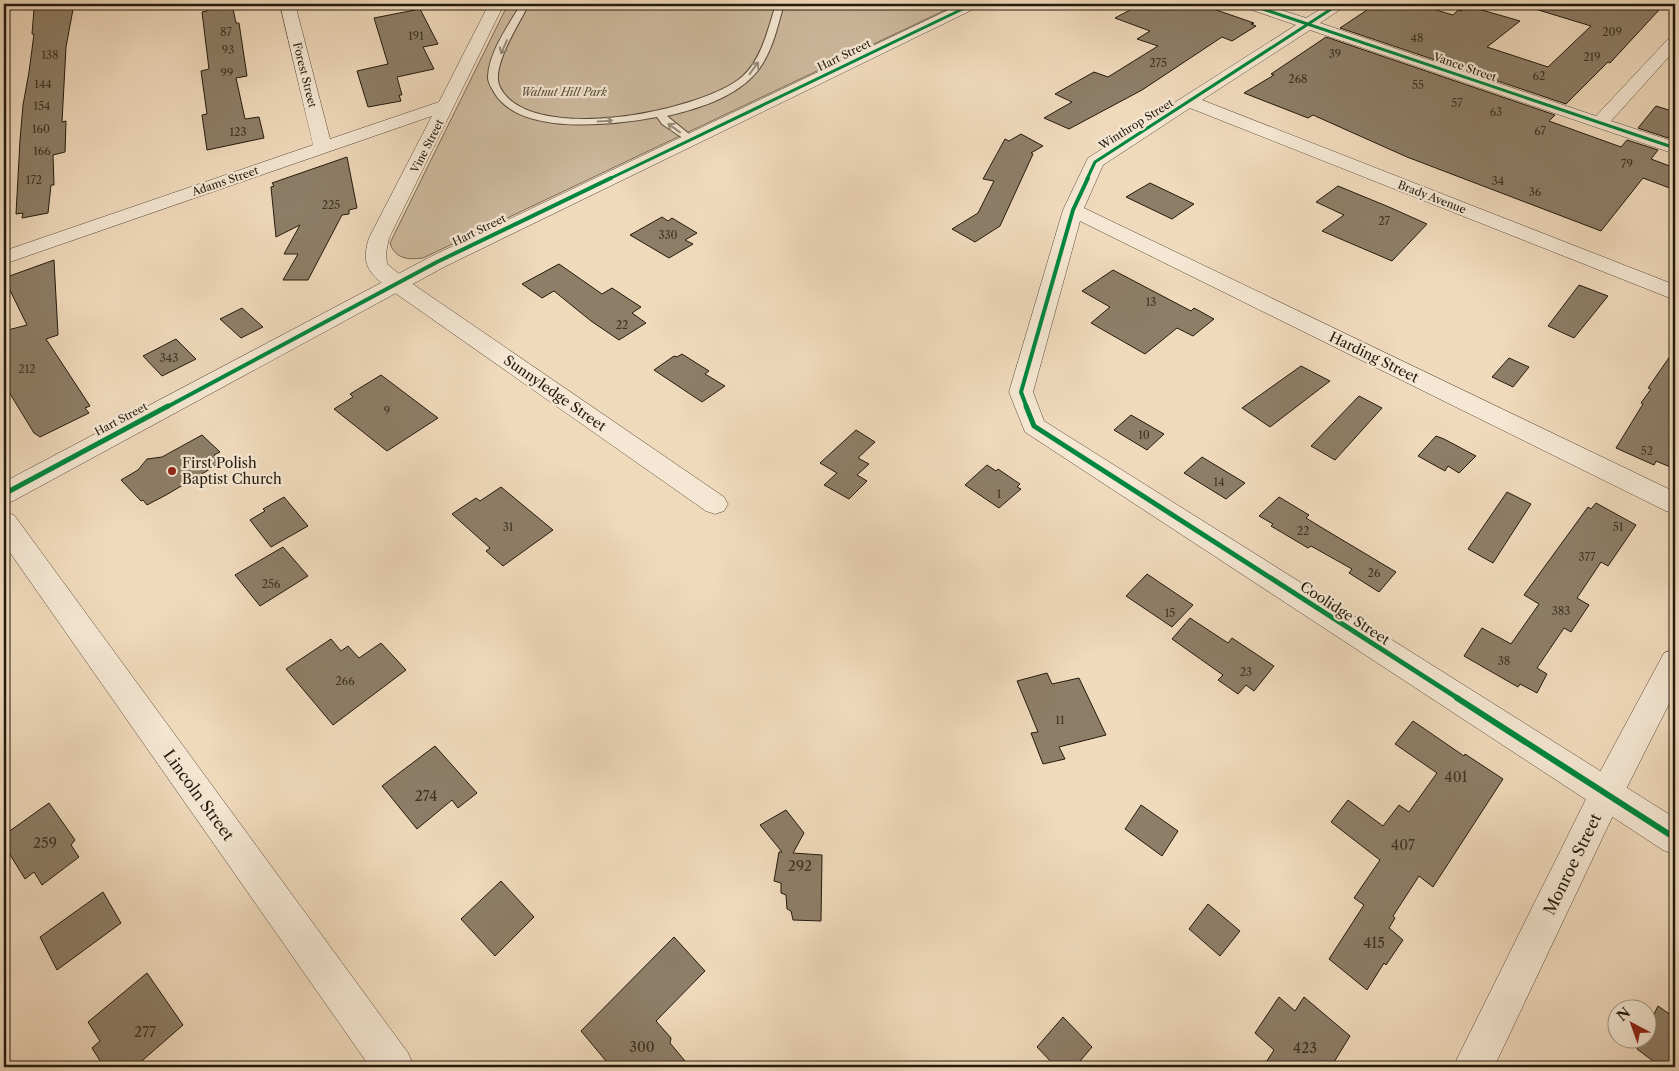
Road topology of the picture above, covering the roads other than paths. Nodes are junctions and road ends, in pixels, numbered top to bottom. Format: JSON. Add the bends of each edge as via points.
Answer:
{"nodes":[{"id":1,"x":287,"y":4,"type":"edge"},
{"id":2,"x":497,"y":4,"type":"edge"},
{"id":3,"x":526,"y":4,"type":"edge"},
{"id":4,"x":780,"y":4,"type":"edge"},
{"id":5,"x":973,"y":4,"type":"edge"},
{"id":6,"x":1248,"y":4,"type":"edge"},
{"id":7,"x":1339,"y":4,"type":"edge"},
{"id":8,"x":1308,"y":24,"type":"junction"},
{"id":9,"x":1675,"y":41,"type":"edge"},
{"id":10,"x":1190,"y":102,"type":"junction"},
{"id":11,"x":448,"y":105,"type":"junction"},
{"id":12,"x":660,"y":114,"type":"junction"},
{"id":13,"x":1599,"y":122,"type":"junction"},
{"id":14,"x":690,"y":140,"type":"junction"},
{"id":15,"x":324,"y":147,"type":"junction"},
{"id":16,"x":1675,"y":148,"type":"edge"},
{"id":17,"x":1073,"y":210,"type":"junction"},
{"id":18,"x":4,"y":258,"type":"edge"},
{"id":19,"x":396,"y":283,"type":"junction"},
{"id":20,"x":1675,"y":293,"type":"edge"},
{"id":21,"x":1021,"y":392,"type":"joint"},
{"id":22,"x":4,"y":494,"type":"edge"},
{"id":23,"x":714,"y":504,"type":"dead end"},
{"id":24,"x":1675,"y":504,"type":"edge"},
{"id":25,"x":4,"y":522,"type":"edge"},
{"id":26,"x":1675,"y":662,"type":"edge"},
{"id":27,"x":1606,"y":794,"type":"junction"},
{"id":28,"x":1675,"y":838,"type":"edge"},
{"id":29,"x":394,"y":1067,"type":"edge"},
{"id":30,"x":1473,"y":1067,"type":"edge"}],
"edges":[{"from":1,"to":15,"type":"street","name":"Forest Street"},
{"from":2,"to":11,"type":"street","name":"Vine Street"},
{"from":3,"to":12,"type":"lane","one_way":true,"via":[[502,49],[493,77],[497,90],[508,102],[529,114],[564,120],[603,121]]},
{"from":12,"to":4,"type":"lane","one_way":true,"via":[[704,102],[746,78],[762,54]]},
{"from":5,"to":14,"type":"street","name":"Hart Street"},
{"from":6,"to":8,"type":"street","name":"Vance Street"},
{"from":7,"to":8,"type":"street","name":"Winthrop Street"},
{"from":8,"to":10,"type":"street","name":"Winthrop Street"},
{"from":8,"to":13,"type":"street","name":"Vance Street"},
{"from":9,"to":13,"type":"street"},
{"from":10,"to":17,"type":"street","name":"Winthrop Street","via":[[1095,162]]},
{"from":10,"to":20,"type":"street","name":"Brady Avenue"},
{"from":11,"to":15,"type":"street","name":"Adams Street"},
{"from":11,"to":19,"type":"street","name":"Vine Street","via":[[374,254],[377,265]]},
{"from":14,"to":12,"type":"lane","one_way":true},
{"from":13,"to":16,"type":"street","name":"Vance Street"},
{"from":14,"to":19,"type":"street","name":"Hart Street"},
{"from":15,"to":18,"type":"street","name":"Adams Street"},
{"from":17,"to":21,"type":"street","name":"Winthrop Street"},
{"from":17,"to":24,"type":"street","name":"Harding Street"},
{"from":19,"to":22,"type":"street","name":"Hart Street"},
{"from":19,"to":23,"type":"street","name":"Sunnyledge Street"},
{"from":21,"to":27,"type":"street","name":"Coolidge Street","via":[[1034,426]]},
{"from":25,"to":29,"type":"street","name":"Lincoln Street"},
{"from":26,"to":27,"type":"street","name":"Monroe Street"},
{"from":27,"to":28,"type":"street","name":"Coolidge Street"},
{"from":27,"to":30,"type":"street","name":"Monroe Street"}]}
